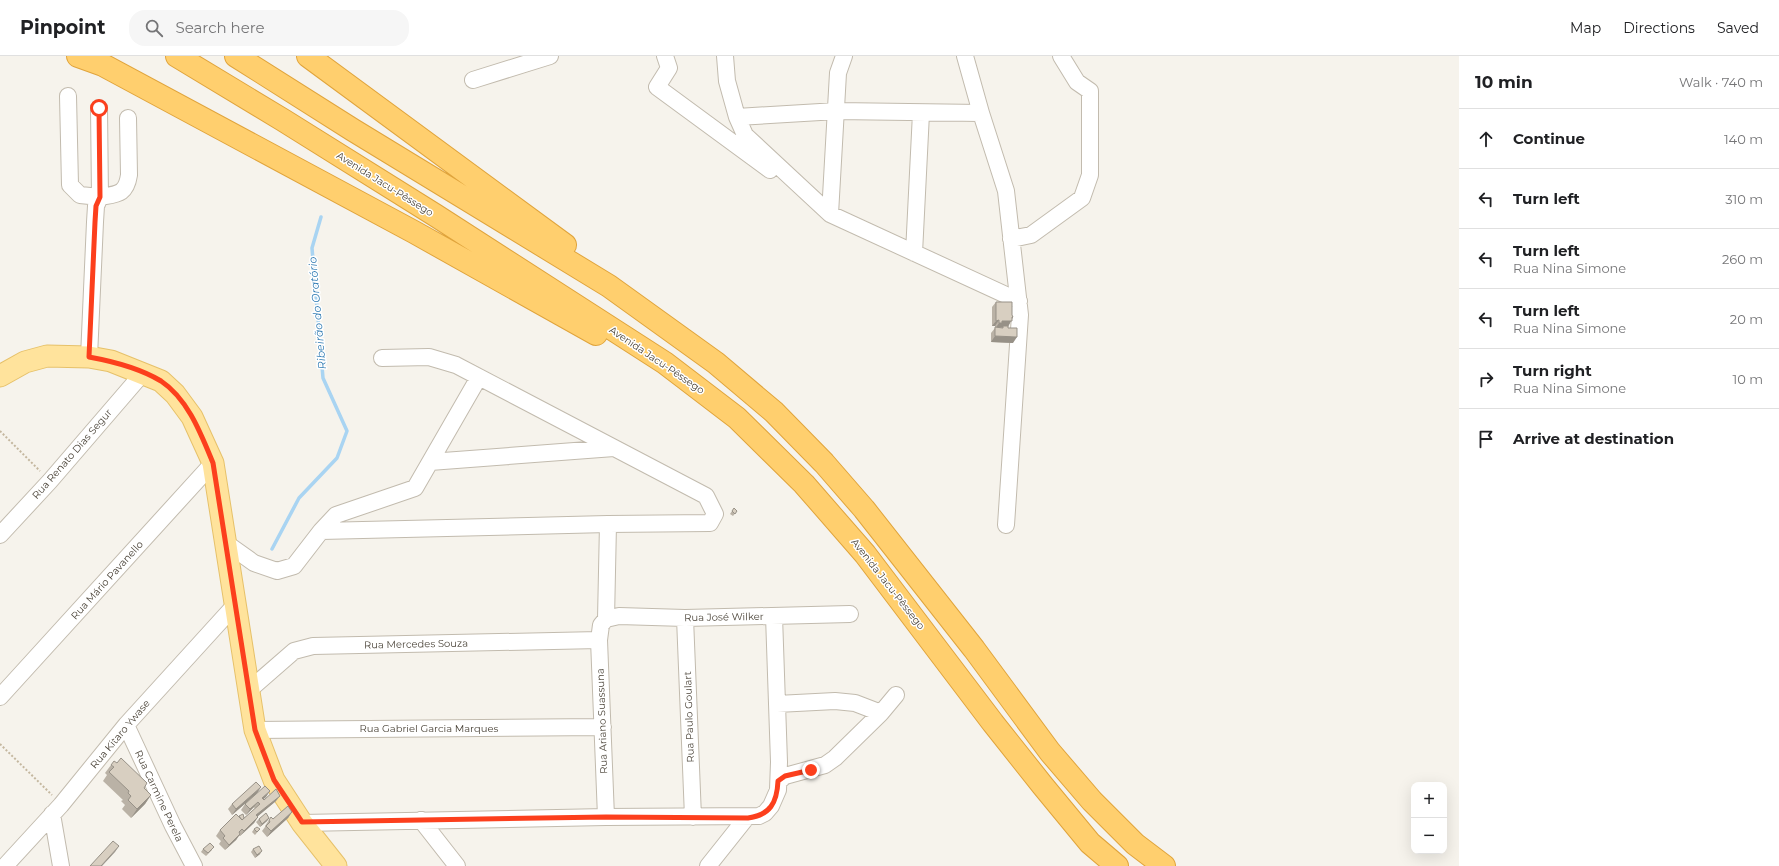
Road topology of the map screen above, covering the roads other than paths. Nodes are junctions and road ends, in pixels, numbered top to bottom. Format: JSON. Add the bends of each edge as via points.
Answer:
{"nodes":[{"id":1,"x":78,"y":56,"type":"edge"},
{"id":2,"x":177,"y":56,"type":"edge"},
{"id":3,"x":236,"y":56,"type":"edge"},
{"id":4,"x":308,"y":56,"type":"edge"},
{"id":5,"x":550,"y":56,"type":"edge"},
{"id":6,"x":665,"y":56,"type":"edge"},
{"id":7,"x":725,"y":56,"type":"edge"},
{"id":8,"x":844,"y":56,"type":"edge"},
{"id":9,"x":965,"y":56,"type":"edge"},
{"id":10,"x":1061,"y":56,"type":"edge"},
{"id":11,"x":473,"y":80,"type":"dead end"},
{"id":12,"x":68,"y":96,"type":"dead end"},
{"id":13,"x":99,"y":108,"type":"dead end"},
{"id":14,"x":837,"y":111,"type":"junction"},
{"id":15,"x":920,"y":113,"type":"junction"},
{"id":16,"x":981,"y":113,"type":"junction"},
{"id":17,"x":737,"y":117,"type":"junction"},
{"id":18,"x":128,"y":118,"type":"dead end"},
{"id":19,"x":100,"y":197,"type":"junction"},
{"id":20,"x":830,"y":214,"type":"junction"},
{"id":21,"x":1011,"y":239,"type":"junction"},
{"id":22,"x":914,"y":253,"type":"junction"},
{"id":23,"x":609,"y":286,"type":"junction"},
{"id":24,"x":1019,"y":301,"type":"junction"},
{"id":25,"x":89,"y":357,"type":"junction"},
{"id":26,"x":382,"y":358,"type":"dead end"},
{"id":27,"x":665,"y":363,"type":"junction"},
{"id":28,"x":143,"y":373,"type":"junction"},
{"id":29,"x":0,"y":376,"type":"edge"},
{"id":30,"x":479,"y":377,"type":"junction"},
{"id":31,"x":614,"y":448,"type":"junction"},
{"id":32,"x":430,"y":462,"type":"junction"},
{"id":33,"x":213,"y":463,"type":"junction"},
{"id":34,"x":608,"y":524,"type":"junction"},
{"id":35,"x":1006,"y":525,"type":"dead end"},
{"id":36,"x":321,"y":531,"type":"junction"},
{"id":37,"x":0,"y":535,"type":"edge"},
{"id":38,"x":226,"y":543,"type":"junction"},
{"id":39,"x":236,"y":604,"type":"junction"},
{"id":40,"x":850,"y":614,"type":"dead end"},
{"id":41,"x":774,"y":616,"type":"junction"},
{"id":42,"x":685,"y":618,"type":"junction"},
{"id":43,"x":602,"y":628,"type":"junction"},
{"id":44,"x":248,"y":691,"type":"junction"},
{"id":45,"x":896,"y":695,"type":"dead end"},
{"id":46,"x":0,"y":697,"type":"edge"},
{"id":47,"x":777,"y":704,"type":"junction"},
{"id":48,"x":881,"y":713,"type":"junction"},
{"id":49,"x":126,"y":725,"type":"junction"},
{"id":50,"x":603,"y":727,"type":"junction"},
{"id":51,"x":255,"y":730,"type":"junction"},
{"id":52,"x":778,"y":781,"type":"junction"},
{"id":53,"x":56,"y":809,"type":"junction"},
{"id":54,"x":606,"y":817,"type":"junction"},
{"id":55,"x":693,"y":817,"type":"junction"},
{"id":56,"x":748,"y":818,"type":"junction"},
{"id":57,"x":421,"y":820,"type":"junction"},
{"id":58,"x":302,"y":822,"type":"junction"},
{"id":59,"x":5,"y":866,"type":"edge"},
{"id":60,"x":61,"y":866,"type":"edge"},
{"id":61,"x":194,"y":866,"type":"edge"},
{"id":62,"x":336,"y":866,"type":"edge"},
{"id":63,"x":457,"y":866,"type":"edge"},
{"id":64,"x":708,"y":866,"type":"edge"},
{"id":65,"x":1117,"y":866,"type":"edge"},
{"id":66,"x":1164,"y":866,"type":"edge"}],
"edges":[{"from":1,"to":27,"type":"highway","via":[[103,65],[414,232],[614,344],[634,354]]},
{"from":2,"to":27,"type":"highway","name":"Avenida Jacu-Pêssego","via":[[422,207]]},
{"from":3,"to":23,"type":"highway"},
{"from":4,"to":23,"type":"highway","via":[[572,250]]},
{"from":5,"to":11,"type":"street"},
{"from":6,"to":20,"type":"street","via":[[670,68],[657,87]]},
{"from":7,"to":17,"type":"street","via":[[727,81]]},
{"from":8,"to":14,"type":"street","via":[[838,74]]},
{"from":9,"to":16,"type":"street"},
{"from":10,"to":21,"type":"street","via":[[1077,82],[1090,91],[1090,175],[1082,198],[1031,235]]},
{"from":12,"to":19,"type":"street","via":[[70,185],[80,195]]},
{"from":13,"to":19,"type":"street"},
{"from":14,"to":15,"type":"street"},
{"from":14,"to":17,"type":"street"},
{"from":14,"to":20,"type":"street"},
{"from":15,"to":16,"type":"street"},
{"from":15,"to":22,"type":"street"},
{"from":16,"to":21,"type":"street","via":[[1006,191]]},
{"from":17,"to":20,"type":"street","via":[[745,135]]},
{"from":18,"to":19,"type":"street","via":[[128,183],[119,194]]},
{"from":19,"to":25,"type":"street","via":[[96,206]]},
{"from":20,"to":22,"type":"street"},
{"from":21,"to":24,"type":"street"},
{"from":22,"to":24,"type":"street"},
{"from":23,"to":66,"type":"highway","via":[[716,364],[774,412],[824,464],[878,527],[974,649],[1050,752],[1092,801],[1134,844]]},
{"from":24,"to":35,"type":"street"},
{"from":25,"to":28,"type":"main road","via":[[111,361]]},
{"from":25,"to":29,"type":"main road","via":[[47,356],[25,362]]},
{"from":26,"to":30,"type":"street","via":[[429,357],[456,365]]},
{"from":27,"to":65,"type":"highway","name":"Avenida Jacu-Pêssego","via":[[737,418],[804,484],[865,554],[1043,786],[1090,843]]},
{"from":28,"to":33,"type":"main road","via":[[161,381],[175,394],[192,416]]},
{"from":28,"to":37,"type":"street","name":"Rua Renato Dias Segur"},
{"from":30,"to":31,"type":"street"},
{"from":30,"to":32,"type":"street"},
{"from":31,"to":32,"type":"street"},
{"from":31,"to":34,"type":"street","via":[[706,496],[715,514],[710,523]]},
{"from":32,"to":36,"type":"street","via":[[415,488],[336,514]]},
{"from":33,"to":38,"type":"main road"},
{"from":33,"to":46,"type":"street","name":"Rua Mário Pavanello"},
{"from":34,"to":36,"type":"street"},
{"from":34,"to":43,"type":"street","name":"Rua Ariano Suassuna"},
{"from":36,"to":38,"type":"street","via":[[294,566],[277,571],[254,563]]},
{"from":38,"to":39,"type":"main road"},
{"from":39,"to":44,"type":"main road"},
{"from":39,"to":49,"type":"street","name":"Rua Kitaro Ywase"},
{"from":40,"to":41,"type":"street","name":"Rua José Wilker"},
{"from":41,"to":42,"type":"street","name":"Rua José Wilker"},
{"from":41,"to":47,"type":"street"},
{"from":42,"to":43,"type":"street","name":"Rua José Wilker","via":[[619,616]]},
{"from":42,"to":55,"type":"street","name":"Rua Paulo Goulart"},
{"from":43,"to":44,"type":"street","name":"Rua Mercedes Souza","via":[[313,646],[294,651]]},
{"from":43,"to":50,"type":"street","name":"Rua Ariano Suassuna"},
{"from":44,"to":51,"type":"main road"},
{"from":45,"to":48,"type":"street"},
{"from":47,"to":48,"type":"street","via":[[835,701],[855,703]]},
{"from":47,"to":52,"type":"street"},
{"from":48,"to":52,"type":"street","via":[[825,765],[785,776]]},
{"from":49,"to":53,"type":"street","name":"Rua Kitaro Ywase"},
{"from":49,"to":61,"type":"street","name":"Rua Carmine Perela"},
{"from":50,"to":51,"type":"street","name":"Rua Gabriel Garcia Marques"},
{"from":50,"to":54,"type":"street","name":"Rua Ariano Suassuna"},
{"from":51,"to":58,"type":"main road","via":[[274,780]]},
{"from":52,"to":56,"type":"street","via":[[775,798],[768,810],[759,816]]},
{"from":53,"to":59,"type":"street","name":"Rua Kitaro Ywase"},
{"from":53,"to":60,"type":"street"},
{"from":54,"to":55,"type":"street"},
{"from":54,"to":57,"type":"street"},
{"from":55,"to":56,"type":"street"},
{"from":56,"to":64,"type":"street"},
{"from":57,"to":58,"type":"street"},
{"from":57,"to":63,"type":"street"},
{"from":58,"to":62,"type":"main road"}]}
